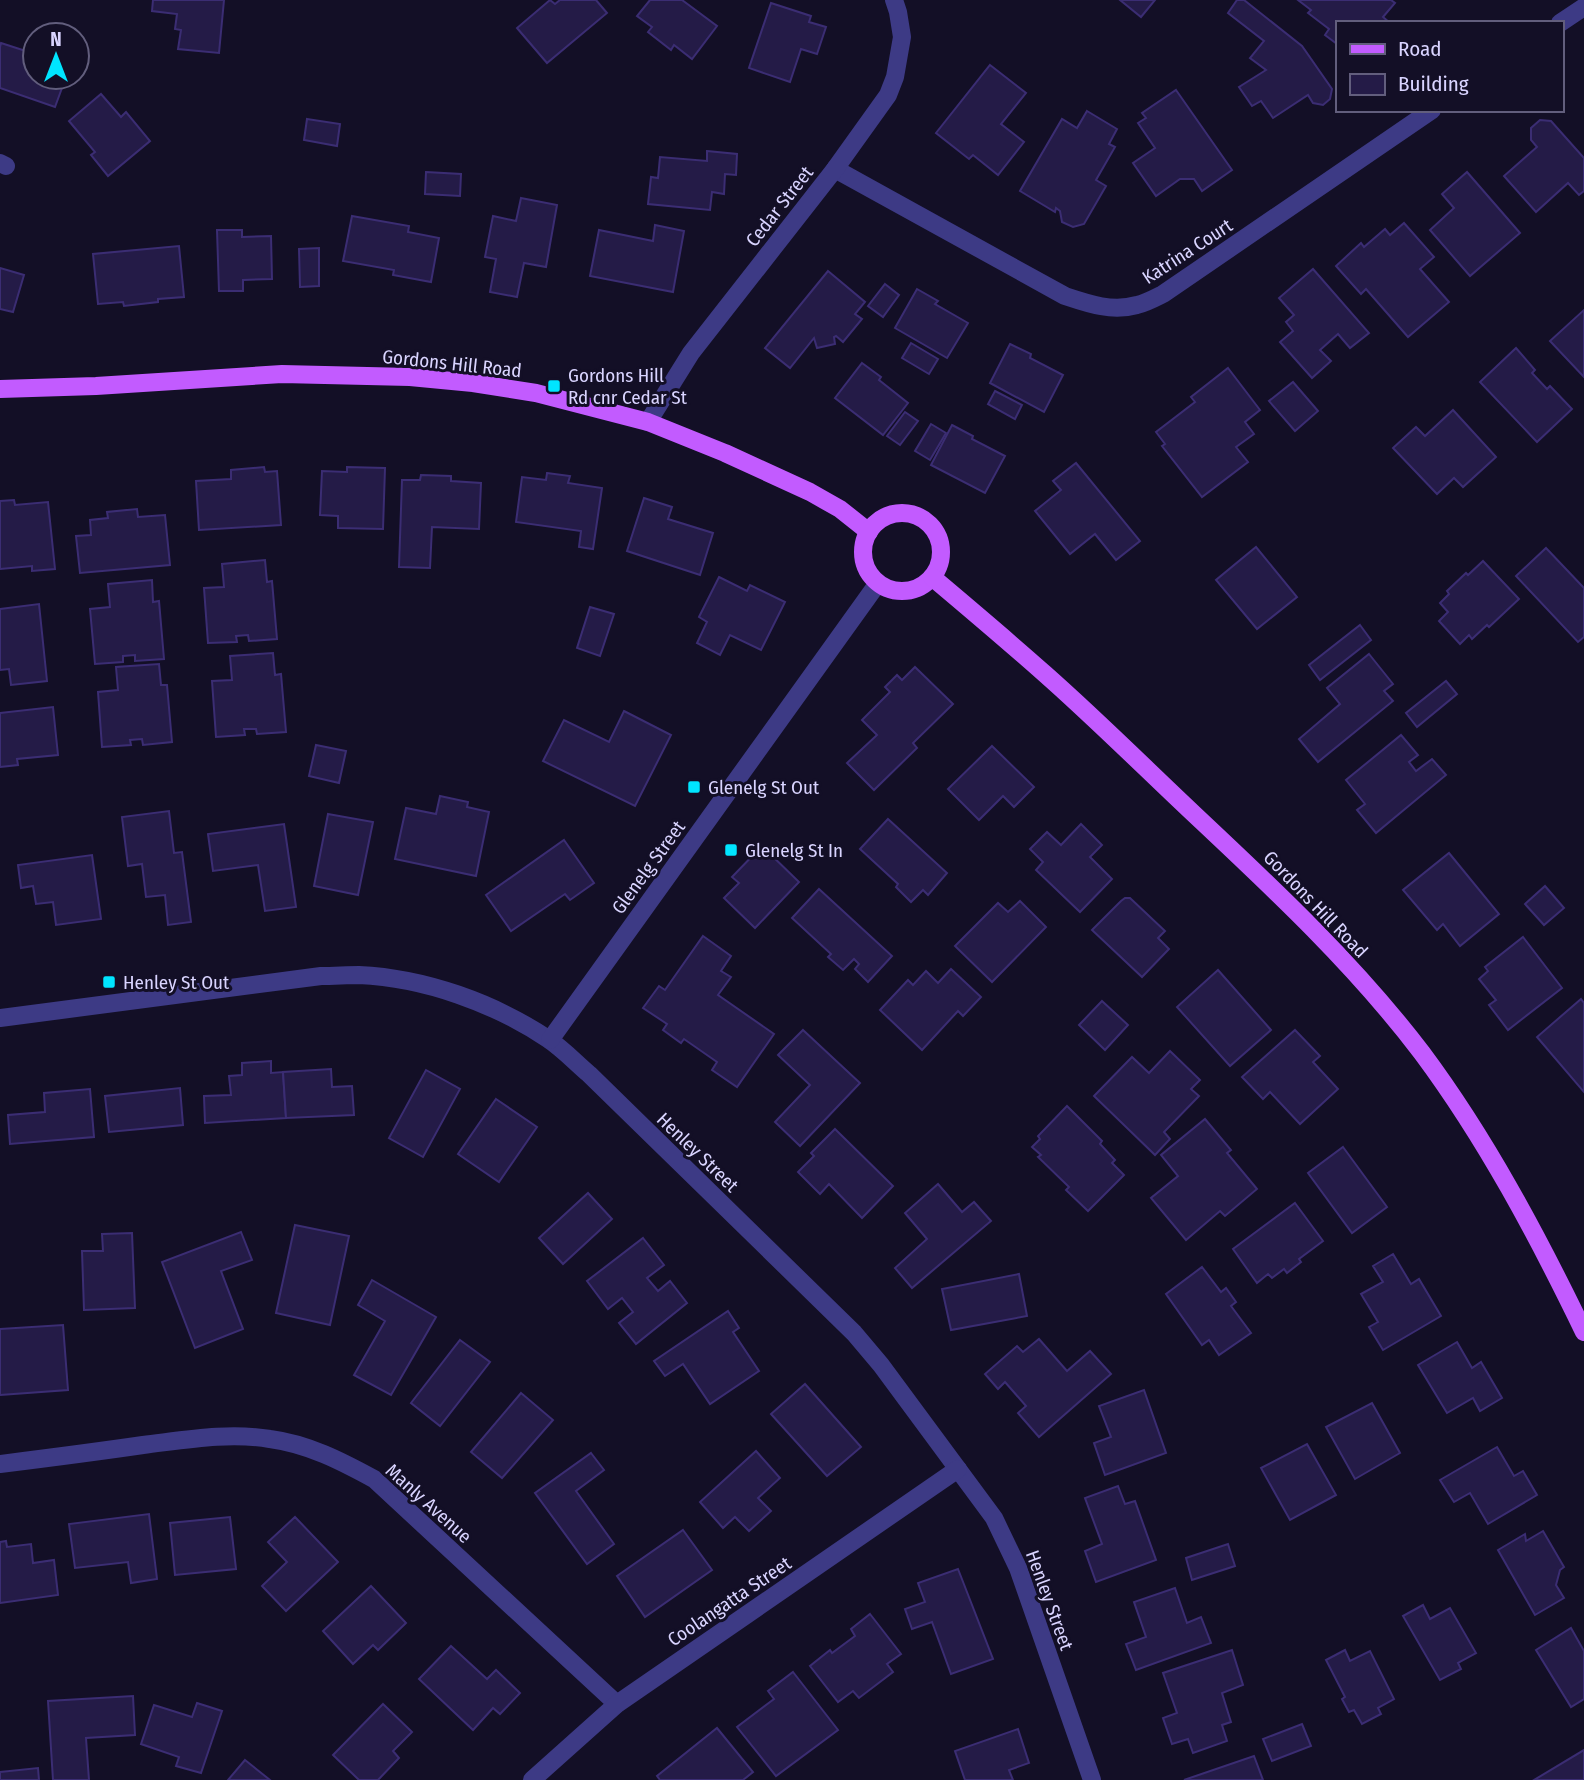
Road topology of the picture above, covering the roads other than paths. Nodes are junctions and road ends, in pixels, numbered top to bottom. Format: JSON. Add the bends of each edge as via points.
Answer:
{"nodes":[{"id":1,"x":894,"y":0,"type":"edge"},
{"id":2,"x":1584,"y":7,"type":"edge"},
{"id":3,"x":1563,"y":21,"type":"edge"},
{"id":4,"x":1429,"y":112,"type":"edge"},
{"id":5,"x":835,"y":169,"type":"junction"},
{"id":6,"x":0,"y":389,"type":"edge"},
{"id":7,"x":648,"y":422,"type":"junction"},
{"id":8,"x":869,"y":532,"type":"junction"},
{"id":9,"x":932,"y":577,"type":"junction"},
{"id":10,"x":878,"y":583,"type":"junction"},
{"id":11,"x":0,"y":1018,"type":"edge"},
{"id":12,"x":550,"y":1040,"type":"junction"},
{"id":13,"x":1584,"y":1332,"type":"edge"},
{"id":14,"x":0,"y":1464,"type":"edge"},
{"id":15,"x":958,"y":1469,"type":"junction"},
{"id":16,"x":617,"y":1703,"type":"junction"},
{"id":17,"x":532,"y":1780,"type":"edge"},
{"id":18,"x":1092,"y":1780,"type":"edge"}],
"edges":[{"from":1,"to":5,"type":"street","name":"Cedar Street","via":[[902,37],[895,77],[888,95]]},
{"from":2,"to":3,"type":"street"},
{"from":4,"to":5,"type":"street","name":"Katrina Court","via":[[1163,294],[1115,308],[1065,296]]},
{"from":5,"to":7,"type":"street","name":"Cedar Street","via":[[691,353]]},
{"from":6,"to":7,"type":"main road","name":"Gordons Hill Road","via":[[282,374],[410,377],[536,393]]},
{"from":7,"to":8,"type":"main road","name":"Gordons Hill Road","via":[[810,492]]},
{"from":8,"to":9,"type":"main road","via":[[890,515],[904,513],[928,523],[942,546]]},
{"from":8,"to":10,"type":"main road","via":[[863,555]]},
{"from":9,"to":10,"type":"main road","via":[[907,592]]},
{"from":9,"to":13,"type":"main road","name":"Gordons Hill Road","via":[[1047,675],[1249,866],[1386,1007],[1487,1150]]},
{"from":10,"to":12,"type":"street","name":"Glenelg Street"},
{"from":11,"to":12,"type":"street","name":"Henley Street","via":[[321,976],[359,975],[395,979],[478,1002]]},
{"from":12,"to":15,"type":"street","name":"Henley Street","via":[[855,1333]]},
{"from":14,"to":16,"type":"street","name":"Manly Avenue","via":[[236,1436],[271,1439],[335,1458],[374,1479]]},
{"from":15,"to":16,"type":"street","name":"Coolangatta Street"},
{"from":15,"to":18,"type":"street","name":"Henley Street","via":[[994,1518],[1018,1568]]},
{"from":16,"to":17,"type":"street","name":"Coolangatta Street"}]}
